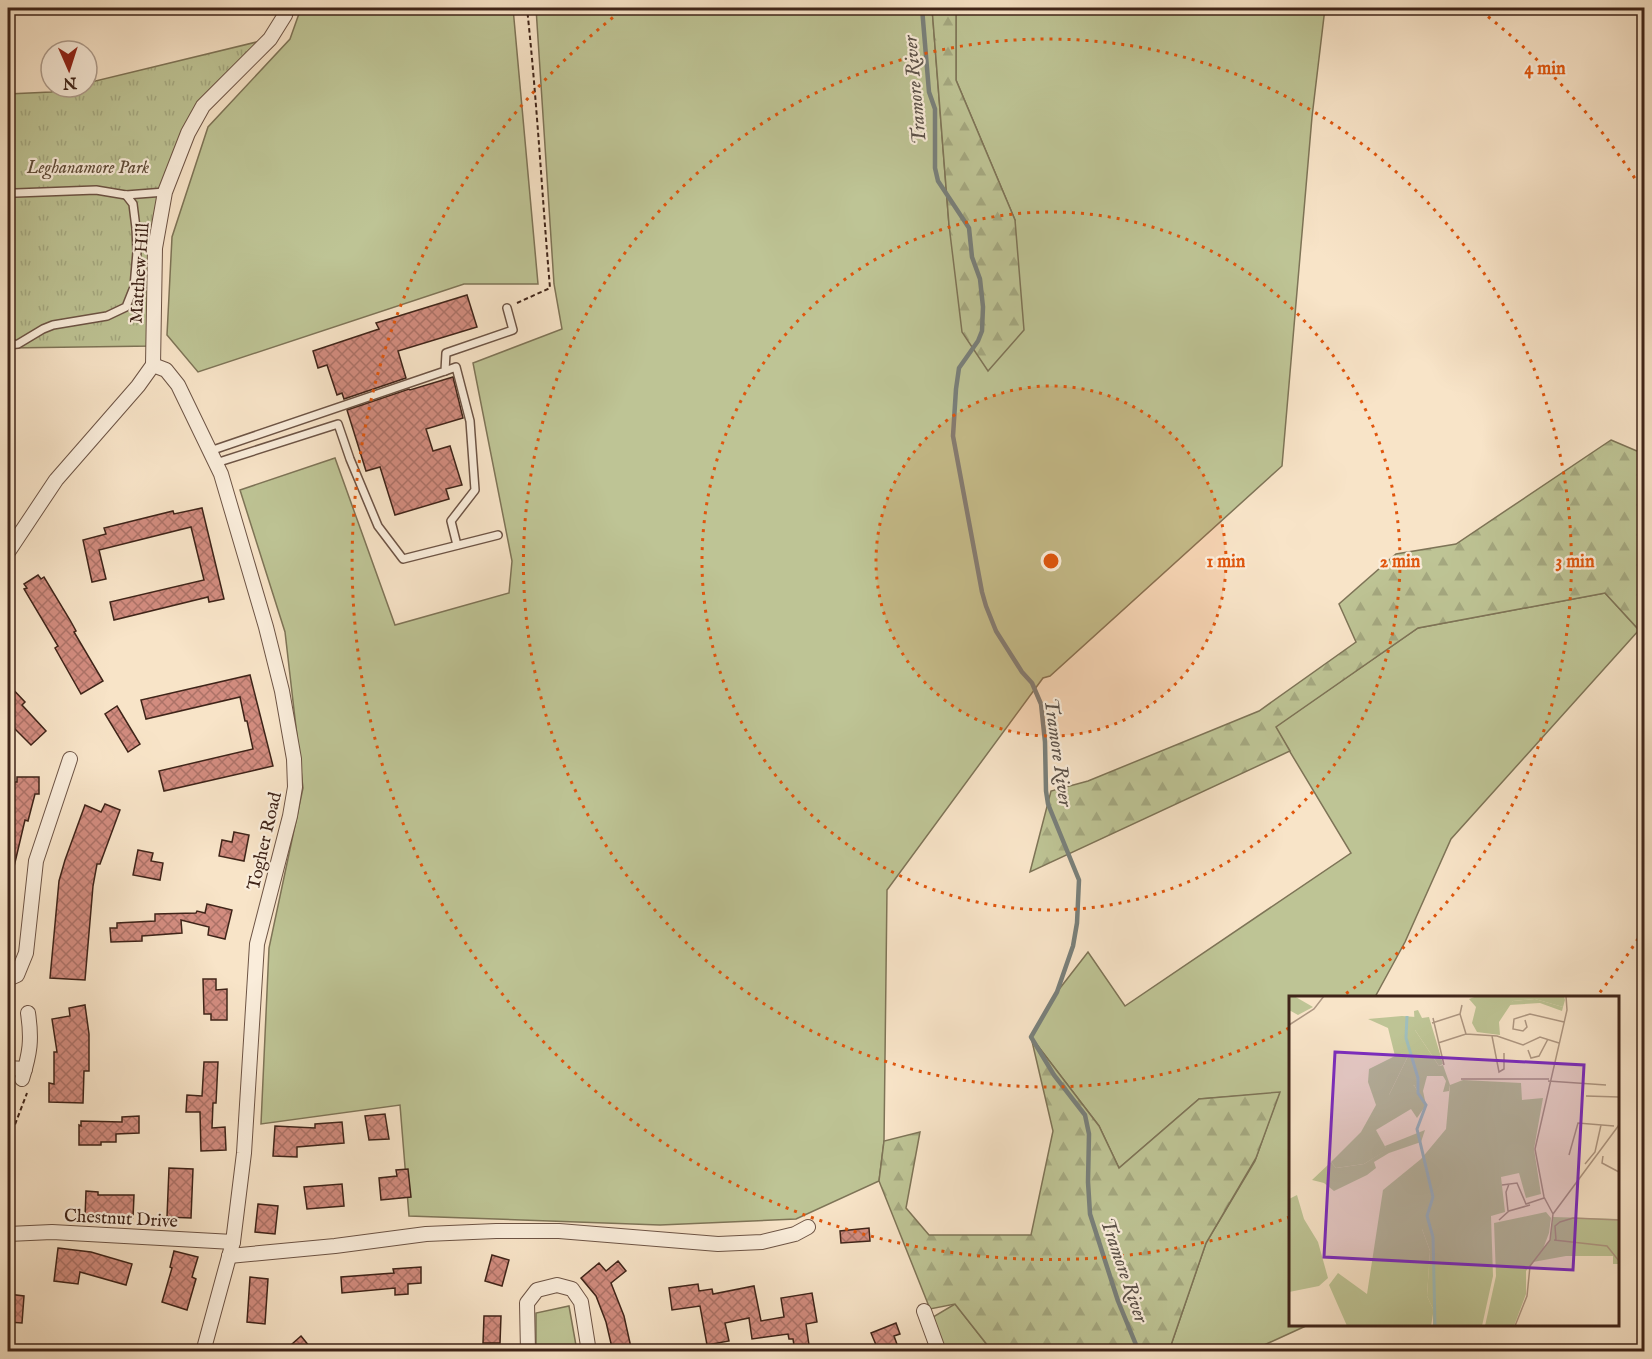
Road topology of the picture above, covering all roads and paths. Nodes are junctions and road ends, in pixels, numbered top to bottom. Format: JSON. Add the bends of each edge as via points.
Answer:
{"nodes":[{"id":1,"x":287,"y":8,"type":"edge"},
{"id":2,"x":527,"y":8,"type":"edge"},
{"id":3,"x":8,"y":192,"type":"edge"},
{"id":4,"x":165,"y":192,"type":"junction"},
{"id":5,"x":126,"y":195,"type":"junction"},
{"id":6,"x":507,"y":308,"type":"joint"},
{"id":7,"x":8,"y":345,"type":"edge"},
{"id":8,"x":153,"y":365,"type":"junction"},
{"id":9,"x":445,"y":371,"type":"junction"},
{"id":10,"x":213,"y":457,"type":"junction"},
{"id":11,"x":498,"y":535,"type":"dead end"},
{"id":12,"x":457,"y":545,"type":"junction"},
{"id":13,"x":8,"y":552,"type":"edge"},
{"id":14,"x":70,"y":759,"type":"dead end"},
{"id":15,"x":8,"y":979,"type":"edge"},
{"id":16,"x":28,"y":1013,"type":"dead end"},
{"id":17,"x":8,"y":1068,"type":"edge"},
{"id":18,"x":24,"y":1074,"type":"junction"},
{"id":19,"x":8,"y":1137,"type":"edge"},
{"id":20,"x":808,"y":1227,"type":"dead end"},
{"id":21,"x":8,"y":1234,"type":"edge"},
{"id":22,"x":233,"y":1242,"type":"junction"},
{"id":23,"x":229,"y":1256,"type":"junction"},
{"id":24,"x":924,"y":1311,"type":"dead end"},
{"id":25,"x":203,"y":1352,"type":"edge"},
{"id":26,"x":528,"y":1352,"type":"edge"},
{"id":27,"x":589,"y":1352,"type":"edge"},
{"id":28,"x":939,"y":1352,"type":"edge"}],
"edges":[{"from":1,"to":4,"type":"street","name":"Matthew Hill","via":[[270,39],[202,106]]},
{"from":2,"to":6,"type":"path","via":[[550,288]]},
{"from":3,"to":5,"type":"lane","via":[[96,190]]},
{"from":4,"to":5,"type":"lane"},
{"from":4,"to":8,"type":"street","name":"Matthew Hill","via":[[155,248]]},
{"from":5,"to":7,"type":"lane","via":[[133,204],[137,252],[134,287],[126,307],[107,316],[53,325],[18,344]]},
{"from":6,"to":9,"type":"lane","via":[[513,330],[446,353]]},
{"from":8,"to":10,"type":"street","name":"Togher Road","via":[[166,370],[178,385]]},
{"from":8,"to":13,"type":"street","via":[[57,480]]},
{"from":9,"to":10,"type":"lane"},
{"from":9,"to":12,"type":"lane","via":[[456,368],[470,421],[475,490],[452,521]]},
{"from":10,"to":12,"type":"lane","via":[[338,423],[378,526],[403,558]]},
{"from":10,"to":22,"type":"street","name":"Togher Road","via":[[282,691],[295,787],[257,944],[244,1154]]},
{"from":11,"to":12,"type":"lane"},
{"from":14,"to":15,"type":"street","via":[[36,861],[26,953],[17,975]]},
{"from":16,"to":18,"type":"street","via":[[31,1035]]},
{"from":17,"to":18,"type":"street"},
{"from":18,"to":19,"type":"path","via":[[30,1084]]},
{"from":20,"to":23,"type":"street","via":[[762,1242],[718,1244],[560,1231],[496,1231],[426,1234]]},
{"from":21,"to":22,"type":"street","name":"Chestnut Drive","via":[[52,1232]]},
{"from":22,"to":23,"type":"street","name":"Togher Road"},
{"from":23,"to":25,"type":"street","name":"Togher Road"},
{"from":24,"to":28,"type":"street"},
{"from":26,"to":27,"type":"street","via":[[526,1303],[537,1290],[557,1285],[572,1289],[581,1302]]}]}
